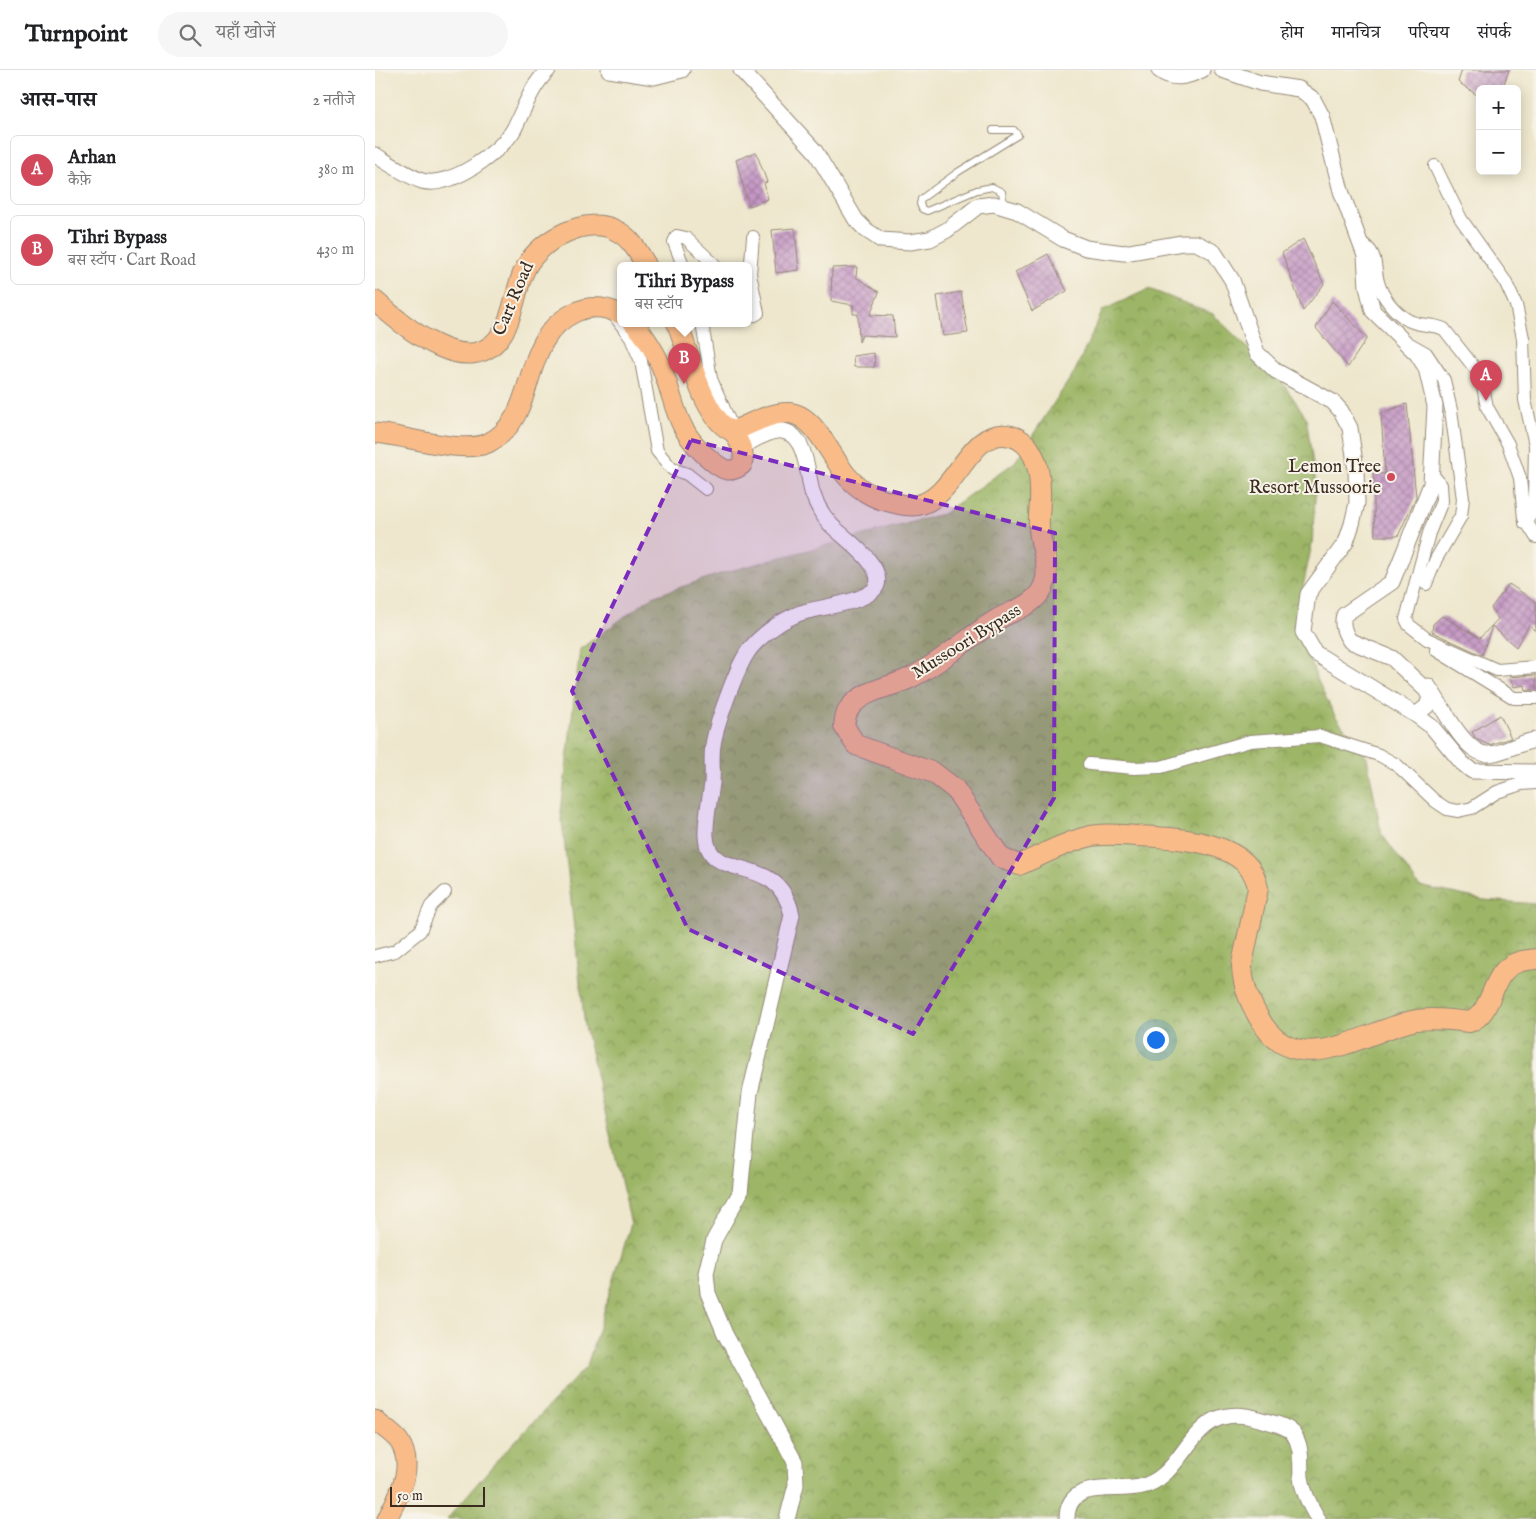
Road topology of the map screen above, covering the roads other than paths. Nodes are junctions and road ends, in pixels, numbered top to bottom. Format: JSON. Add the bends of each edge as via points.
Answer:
{"nodes":[{"id":1,"x":549,"y":70,"type":"edge"},
{"id":2,"x":609,"y":70,"type":"edge"},
{"id":3,"x":682,"y":70,"type":"edge"},
{"id":4,"x":741,"y":70,"type":"edge"},
{"id":5,"x":1159,"y":70,"type":"edge"},
{"id":6,"x":1202,"y":70,"type":"edge"},
{"id":7,"x":1222,"y":70,"type":"edge"},
{"id":8,"x":993,"y":130,"type":"dead end"},
{"id":9,"x":375,"y":155,"type":"edge"},
{"id":10,"x":1435,"y":166,"type":"dead end"},
{"id":11,"x":1004,"y":205,"type":"junction"},
{"id":12,"x":753,"y":237,"type":"dead end"},
{"id":13,"x":1360,"y":242,"type":"junction"},
{"id":14,"x":644,"y":262,"type":"edge"},
{"id":15,"x":682,"y":262,"type":"edge"},
{"id":16,"x":712,"y":262,"type":"edge"},
{"id":17,"x":751,"y":262,"type":"edge"},
{"id":18,"x":752,"y":284,"type":"edge"},
{"id":19,"x":375,"y":302,"type":"edge"},
{"id":20,"x":615,"y":312,"type":"edge"},
{"id":21,"x":752,"y":312,"type":"edge"},
{"id":22,"x":624,"y":327,"type":"edge"},
{"id":23,"x":636,"y":327,"type":"edge"},
{"id":24,"x":679,"y":327,"type":"edge"},
{"id":25,"x":703,"y":327,"type":"edge"},
{"id":26,"x":1405,"y":343,"type":"junction"},
{"id":27,"x":375,"y":433,"type":"edge"},
{"id":28,"x":737,"y":439,"type":"junction"},
{"id":29,"x":1432,"y":474,"type":"junction"},
{"id":30,"x":1536,"y":476,"type":"edge"},
{"id":31,"x":706,"y":489,"type":"dead end"},
{"id":32,"x":1525,"y":523,"type":"junction"},
{"id":33,"x":1536,"y":537,"type":"edge"},
{"id":34,"x":1426,"y":584,"type":"dead end"},
{"id":35,"x":1409,"y":625,"type":"junction"},
{"id":36,"x":1536,"y":667,"type":"edge"},
{"id":37,"x":1411,"y":675,"type":"junction"},
{"id":38,"x":1536,"y":698,"type":"edge"},
{"id":39,"x":1416,"y":714,"type":"junction"},
{"id":40,"x":1536,"y":740,"type":"edge"},
{"id":41,"x":1089,"y":764,"type":"dead end"},
{"id":42,"x":1536,"y":772,"type":"edge"},
{"id":43,"x":1536,"y":783,"type":"edge"},
{"id":44,"x":445,"y":892,"type":"dead end"},
{"id":45,"x":375,"y":956,"type":"edge"},
{"id":46,"x":1536,"y":959,"type":"edge"},
{"id":47,"x":375,"y":1420,"type":"edge"},
{"id":48,"x":387,"y":1519,"type":"edge"},
{"id":49,"x":787,"y":1519,"type":"edge"},
{"id":50,"x":1067,"y":1519,"type":"edge"},
{"id":51,"x":1318,"y":1519,"type":"edge"}],
"edges":[{"from":1,"to":9,"type":"street","via":[[528,96],[514,129],[505,141],[493,153],[447,180],[421,180]]},
{"from":2,"to":3,"type":"street","via":[[654,76]]},
{"from":4,"to":11,"type":"street","via":[[815,151],[856,220],[881,240],[910,242],[930,239],[978,206]]},
{"from":5,"to":6,"type":"street","via":[[1171,77],[1181,77]]},
{"from":7,"to":13,"type":"street","via":[[1259,83],[1299,89],[1313,99],[1322,116],[1341,191]]},
{"from":8,"to":11,"type":"lane","via":[[1014,130],[1018,135],[958,172],[921,199],[920,204],[927,212],[977,190],[992,187],[1001,192]]},
{"from":10,"to":30,"type":"street","via":[[1461,219],[1505,281],[1516,305],[1523,338],[1524,388],[1534,438]]},
{"from":11,"to":39,"type":"street","via":[[1063,239],[1086,248],[1125,253],[1196,243],[1214,252],[1232,280],[1257,352],[1276,371],[1333,402],[1350,428],[1357,503],[1346,542],[1308,594],[1303,632],[1315,654]]},
{"from":12,"to":17,"type":"street"},
{"from":13,"to":26,"type":"street","via":[[1373,311]]},
{"from":13,"to":32,"type":"street","via":[[1373,252],[1378,282],[1391,306],[1414,324],[1444,329],[1481,376],[1487,408],[1508,444],[1520,478]]},
{"from":14,"to":19,"type":"highway","name":"Cart Road","via":[[630,241],[616,230],[596,225],[576,228],[555,238],[534,253],[525,268],[504,331],[483,350],[469,354],[454,353],[427,340]]},
{"from":15,"to":16,"type":"street","via":[[674,242],[677,236],[686,238]]},
{"from":18,"to":21,"type":"street","via":[[758,313]]},
{"from":20,"to":27,"type":"main road","via":[[594,308],[581,310],[554,325],[535,358],[525,398],[505,428],[486,444],[448,446]]},
{"from":22,"to":31,"type":"street","via":[[641,361],[657,451],[672,469],[690,476]]},
{"from":23,"to":28,"type":"main road","via":[[657,357],[683,431],[693,445],[720,467],[731,471],[742,466]]},
{"from":24,"to":28,"type":"highway","via":[[706,400],[719,422]]},
{"from":25,"to":28,"type":"street","via":[[711,379]]},
{"from":26,"to":29,"type":"street","via":[[1426,368],[1432,386],[1435,406]]},
{"from":26,"to":34,"type":"street","via":[[1426,353],[1444,380],[1462,490],[1461,516],[1436,559]]},
{"from":28,"to":46,"type":"highway","name":"Mussoori Bypass","via":[[769,416],[798,415],[813,426],[846,476],[886,502],[904,505],[917,505],[944,490],[976,447],[988,438],[1010,436],[1029,447],[1040,477],[1039,528],[1047,570],[1041,591],[1031,602],[998,619],[931,666],[910,678],[876,690],[852,705],[844,726],[856,745],[934,773],[955,789],[1001,858],[1019,865],[1057,846],[1088,836],[1107,835],[1194,840],[1243,861],[1256,879],[1258,888],[1242,977],[1251,1004],[1265,1028],[1285,1046],[1298,1051],[1330,1049],[1415,1020],[1469,1022],[1485,1011],[1499,978],[1507,969],[1516,963]]},
{"from":28,"to":49,"type":"street","via":[[782,431],[794,436],[806,463],[818,508],[830,524],[865,555],[878,576],[874,590],[869,594],[803,612],[761,638],[746,654],[713,746],[707,846],[713,856],[724,864],[763,874],[775,882],[784,891],[792,915],[750,1094],[740,1193],[714,1240],[706,1273],[708,1293],[725,1334],[795,1462],[797,1485]]},
{"from":29,"to":35,"type":"street","via":[[1441,485],[1443,501],[1429,533],[1407,610],[1405,619]]},
{"from":29,"to":37,"type":"street","via":[[1392,582],[1343,615],[1342,620],[1350,641],[1392,658]]},
{"from":30,"to":32,"type":"street","via":[[1532,511]]},
{"from":32,"to":33,"type":"street"},
{"from":35,"to":36,"type":"street","via":[[1427,639],[1497,670]]},
{"from":35,"to":38,"type":"street","via":[[1420,641],[1477,674],[1499,691],[1514,698]]},
{"from":37,"to":39,"type":"street","via":[[1430,697],[1427,706]]},
{"from":37,"to":40,"type":"street","via":[[1429,686],[1459,733],[1479,752],[1488,754]]},
{"from":39,"to":42,"type":"street","via":[[1432,726],[1472,771]]},
{"from":41,"to":43,"type":"street","via":[[1161,767],[1250,741],[1315,735],[1368,751],[1397,765],[1435,802],[1447,809],[1472,808],[1497,792]]},
{"from":44,"to":45,"type":"street","via":[[431,906],[420,931],[395,951]]},
{"from":47,"to":48,"type":"main road","via":[[399,1441],[408,1467]]},
{"from":50,"to":51,"type":"street","via":[[1067,1507],[1072,1498],[1082,1492],[1139,1487],[1150,1483],[1169,1468],[1202,1429],[1213,1420],[1231,1415],[1250,1416],[1288,1428],[1301,1454],[1304,1491]]}]}
